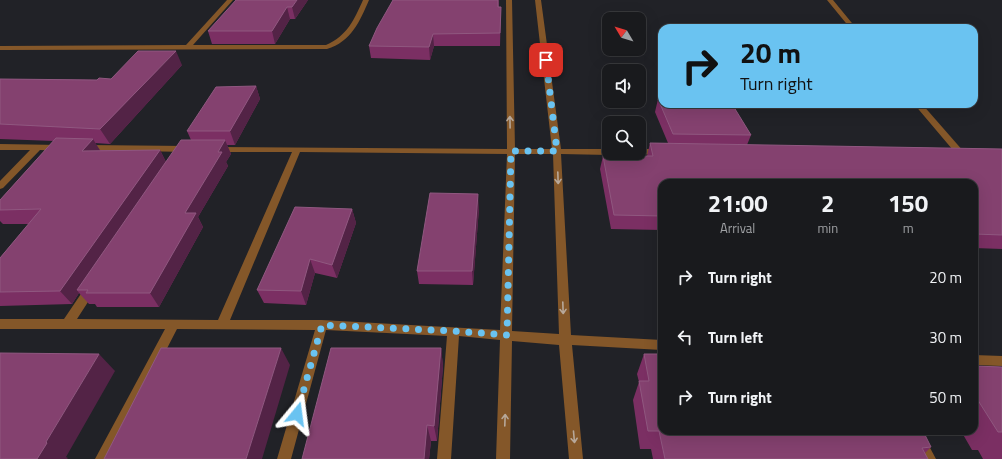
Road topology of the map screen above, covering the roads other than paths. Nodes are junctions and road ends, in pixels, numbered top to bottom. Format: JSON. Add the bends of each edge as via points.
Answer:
{"nodes":[{"id":1,"x":230,"y":0,"type":"edge"},
{"id":2,"x":366,"y":0,"type":"edge"},
{"id":3,"x":509,"y":0,"type":"edge"},
{"id":4,"x":538,"y":0,"type":"edge"},
{"id":5,"x":830,"y":0,"type":"edge"},
{"id":6,"x":851,"y":24,"type":"edge"},
{"id":7,"x":0,"y":48,"type":"edge"},
{"id":8,"x":187,"y":48,"type":"junction"},
{"id":9,"x":922,"y":108,"type":"edge"},
{"id":10,"x":0,"y":147,"type":"edge"},
{"id":11,"x":38,"y":147,"type":"junction"},
{"id":12,"x":183,"y":149,"type":"junction"},
{"id":13,"x":297,"y":150,"type":"junction"},
{"id":14,"x":511,"y":151,"type":"junction"},
{"id":15,"x":557,"y":151,"type":"junction"},
{"id":16,"x":602,"y":152,"type":"edge"},
{"id":17,"x":646,"y":152,"type":"edge"},
{"id":18,"x":670,"y":152,"type":"edge"},
{"id":19,"x":946,"y":154,"type":"edge"},
{"id":20,"x":174,"y":162,"type":"edge"},
{"id":21,"x":0,"y":186,"type":"edge"},
{"id":22,"x":97,"y":280,"type":"edge"},
{"id":23,"x":67,"y":325,"type":"junction"},
{"id":24,"x":173,"y":325,"type":"junction"},
{"id":25,"x":222,"y":325,"type":"junction"},
{"id":26,"x":322,"y":325,"type":"junction"},
{"id":27,"x":2,"y":326,"type":"edge"},
{"id":28,"x":453,"y":331,"type":"junction"},
{"id":29,"x":507,"y":335,"type":"junction"},
{"id":30,"x":565,"y":340,"type":"junction"},
{"id":31,"x":658,"y":345,"type":"edge"},
{"id":32,"x":978,"y":360,"type":"edge"},
{"id":33,"x":1002,"y":361,"type":"edge"},
{"id":34,"x":916,"y":435,"type":"edge"},
{"id":35,"x":102,"y":459,"type":"edge"},
{"id":36,"x":284,"y":459,"type":"edge"},
{"id":37,"x":444,"y":459,"type":"edge"},
{"id":38,"x":503,"y":459,"type":"edge"},
{"id":39,"x":576,"y":459,"type":"edge"},
{"id":40,"x":929,"y":459,"type":"edge"}],
"edges":[{"from":1,"to":8,"type":"street"},
{"from":2,"to":8,"type":"street","via":[[346,38],[328,47]]},
{"from":14,"to":3,"type":"street","one_way":true},
{"from":4,"to":15,"type":"street"},
{"from":5,"to":6,"type":"street"},
{"from":7,"to":8,"type":"street"},
{"from":9,"to":19,"type":"street","via":[[965,154]]},
{"from":10,"to":11,"type":"street"},
{"from":11,"to":12,"type":"street"},
{"from":11,"to":21,"type":"street"},
{"from":12,"to":13,"type":"street"},
{"from":12,"to":20,"type":"street"},
{"from":13,"to":14,"type":"street"},
{"from":13,"to":25,"type":"street"},
{"from":14,"to":15,"type":"street"},
{"from":14,"to":29,"type":"street"},
{"from":15,"to":16,"type":"street"},
{"from":15,"to":30,"type":"street","one_way":true},
{"from":17,"to":18,"type":"street"},
{"from":22,"to":23,"type":"street"},
{"from":23,"to":24,"type":"street"},
{"from":23,"to":27,"type":"street"},
{"from":24,"to":25,"type":"street"},
{"from":24,"to":35,"type":"street"},
{"from":25,"to":26,"type":"street"},
{"from":26,"to":28,"type":"street"},
{"from":26,"to":36,"type":"street"},
{"from":28,"to":29,"type":"street"},
{"from":28,"to":37,"type":"street"},
{"from":29,"to":30,"type":"street"},
{"from":38,"to":29,"type":"street","one_way":true},
{"from":30,"to":31,"type":"street"},
{"from":30,"to":39,"type":"street","one_way":true},
{"from":32,"to":33,"type":"street"},
{"from":34,"to":40,"type":"street"}]}
